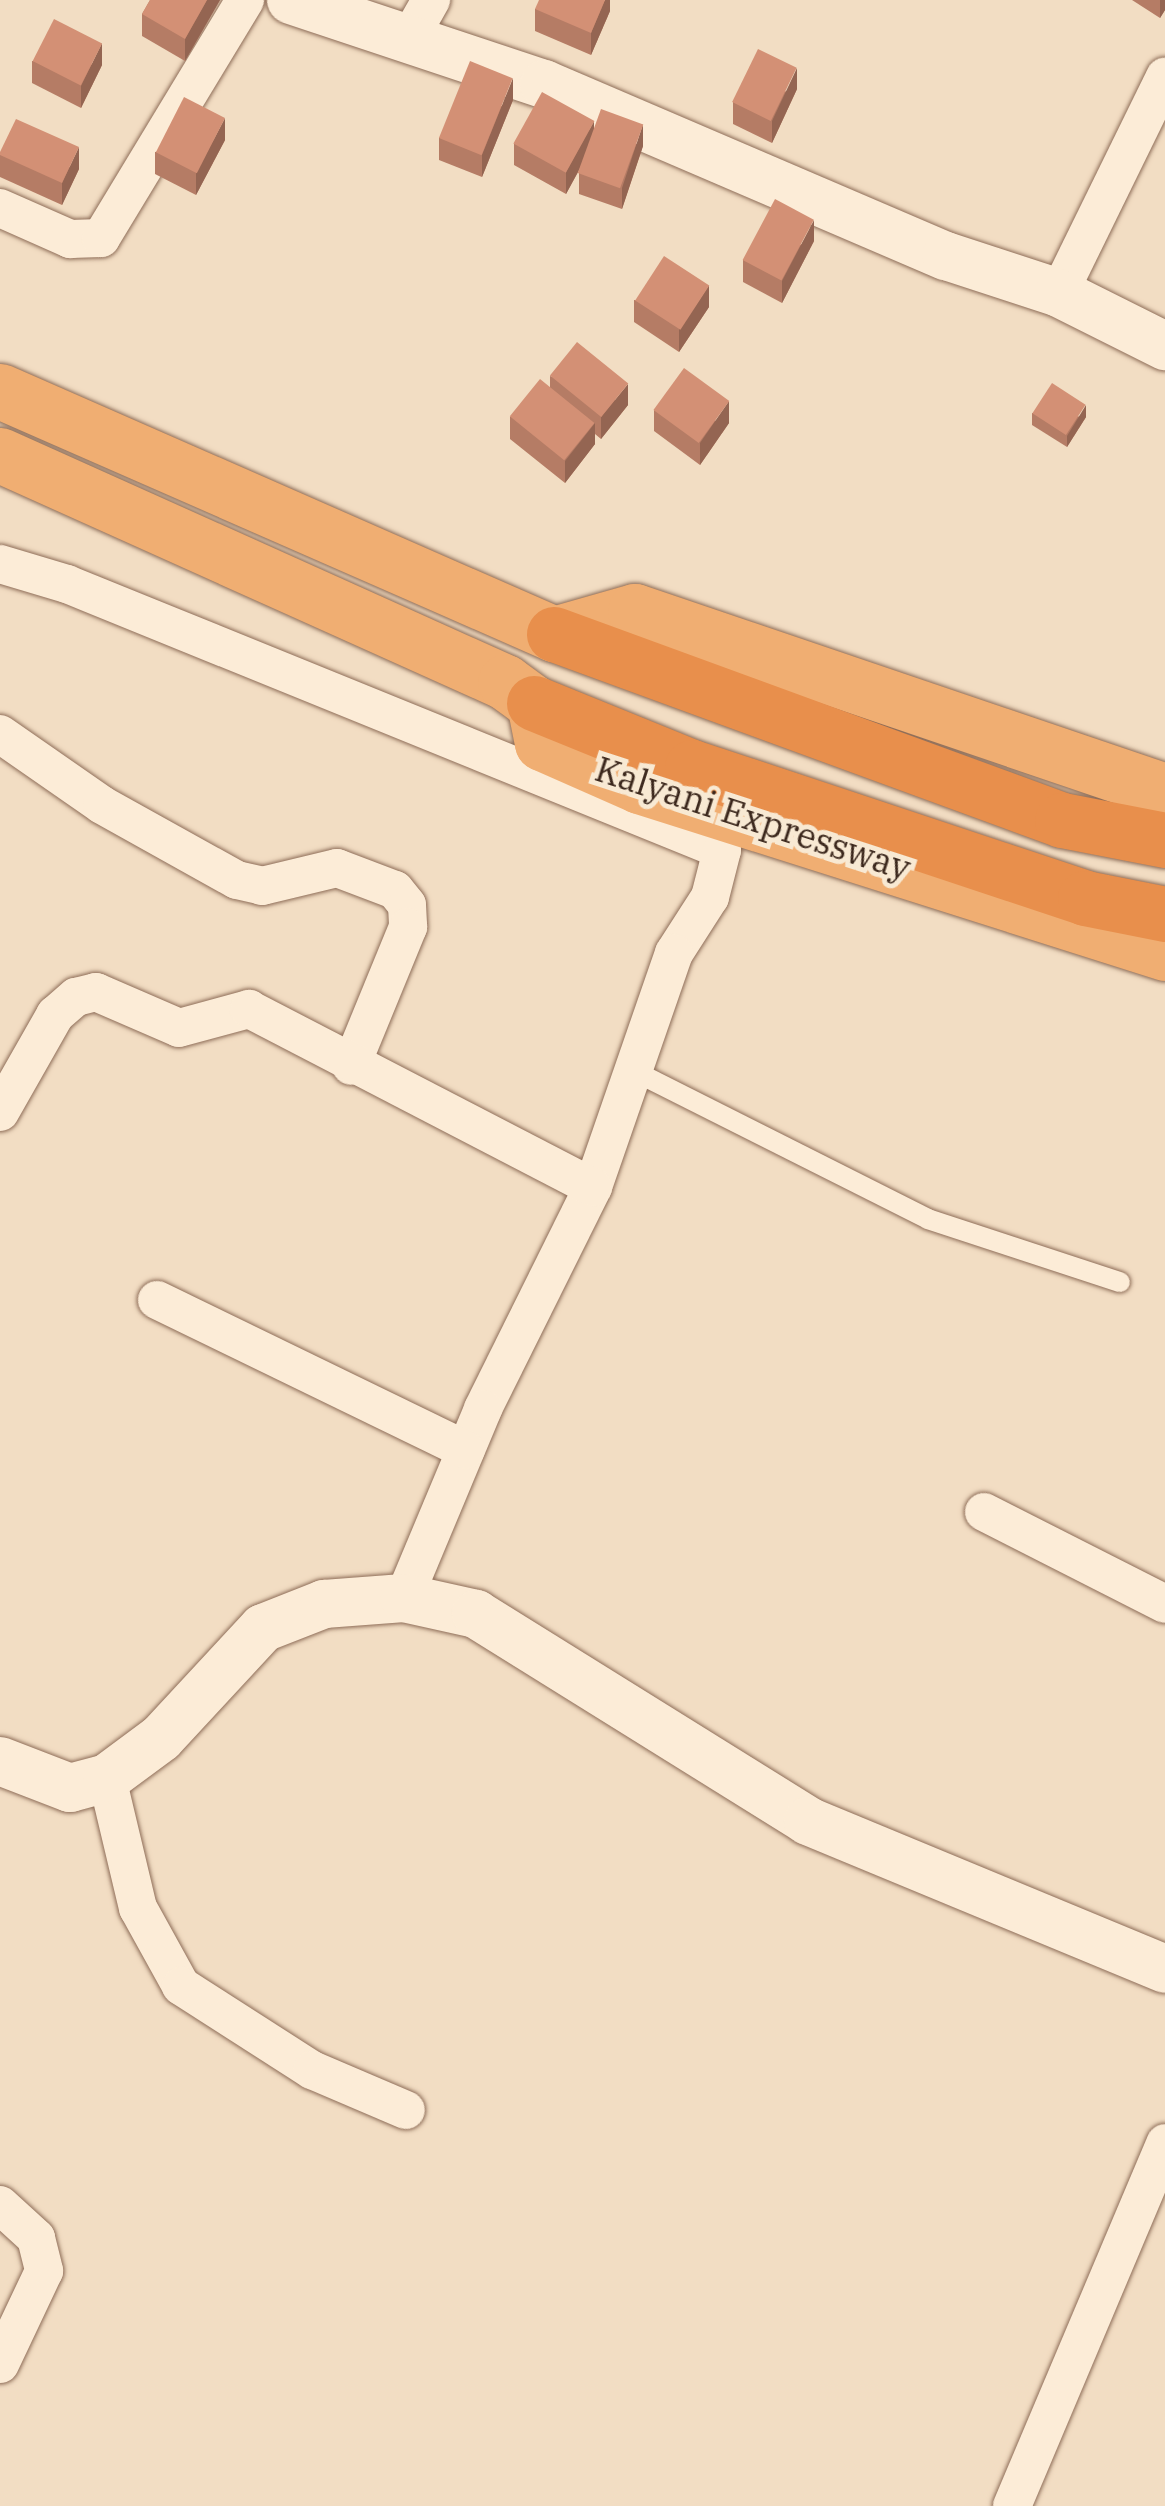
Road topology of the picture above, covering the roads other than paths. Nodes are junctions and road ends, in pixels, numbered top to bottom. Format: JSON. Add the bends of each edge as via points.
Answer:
{"nodes":[{"id":1,"x":245,"y":0,"type":"edge"},
{"id":2,"x":291,"y":0,"type":"edge"},
{"id":3,"x":420,"y":18,"type":"edge"},
{"id":4,"x":1165,"y":76,"type":"edge"},
{"id":5,"x":0,"y":208,"type":"edge"},
{"id":6,"x":1059,"y":293,"type":"junction"},
{"id":7,"x":1165,"y":346,"type":"edge"},
{"id":8,"x":0,"y":391,"type":"edge"},
{"id":9,"x":0,"y":455,"type":"edge"},
{"id":10,"x":0,"y":564,"type":"edge"},
{"id":11,"x":554,"y":634,"type":"junction"},
{"id":12,"x":534,"y":703,"type":"junction"},
{"id":13,"x":0,"y":734,"type":"edge"},
{"id":14,"x":1165,"y":791,"type":"edge"},
{"id":15,"x":1165,"y":840,"type":"edge"},
{"id":16,"x":1165,"y":914,"type":"edge"},
{"id":17,"x":1165,"y":953,"type":"edge"},
{"id":18,"x":352,"y":1066,"type":"junction"},
{"id":19,"x":634,"y":1070,"type":"junction"},
{"id":20,"x":0,"y":1112,"type":"edge"},
{"id":21,"x":594,"y":1188,"type":"junction"},
{"id":22,"x":1120,"y":1282,"type":"dead end"},
{"id":23,"x":158,"y":1300,"type":"dead end"},
{"id":24,"x":466,"y":1450,"type":"junction"},
{"id":25,"x":984,"y":1512,"type":"dead end"},
{"id":26,"x":404,"y":1598,"type":"junction"},
{"id":27,"x":1165,"y":1604,"type":"edge"},
{"id":28,"x":0,"y":1761,"type":"edge"},
{"id":29,"x":107,"y":1778,"type":"junction"},
{"id":30,"x":1165,"y":1969,"type":"edge"},
{"id":31,"x":406,"y":2110,"type":"dead end"},
{"id":32,"x":1165,"y":2142,"type":"edge"},
{"id":33,"x":0,"y":2205,"type":"edge"},
{"id":34,"x":0,"y":2364,"type":"edge"},
{"id":35,"x":1012,"y":2506,"type":"edge"}],
"edges":[{"from":1,"to":5,"type":"street","via":[[101,238],[70,239]]},
{"from":2,"to":3,"type":"street"},
{"from":3,"to":6,"type":"street","via":[[544,84],[946,256]]},
{"from":4,"to":6,"type":"street"},
{"from":6,"to":7,"type":"street"},
{"from":8,"to":11,"type":"highway"},
{"from":9,"to":12,"type":"highway","via":[[504,682]]},
{"from":10,"to":19,"type":"street","via":[[67,584],[722,850],[710,897],[674,953]]},
{"from":11,"to":14,"type":"highway","via":[[635,611]]},
{"from":11,"to":15,"type":"highway","via":[[1062,820]]},
{"from":12,"to":16,"type":"highway","via":[[692,767],[1084,898]]},
{"from":12,"to":17,"type":"highway","name":"Kalyani Expressway","via":[[542,744],[639,786]]},
{"from":13,"to":18,"type":"street","via":[[102,805],[237,880],[262,886],[336,868],[395,890],[407,906],[408,927]]},
{"from":18,"to":20,"type":"street","via":[[249,1009],[179,1028],[96,992],[76,997],[55,1015]]},
{"from":18,"to":21,"type":"street"},
{"from":19,"to":21,"type":"street"},
{"from":19,"to":22,"type":"lane","via":[[928,1219]]},
{"from":21,"to":24,"type":"street"},
{"from":23,"to":24,"type":"street"},
{"from":24,"to":26,"type":"street"},
{"from":25,"to":27,"type":"street"},
{"from":26,"to":29,"type":"street","via":[[324,1604],[263,1628],[161,1738]]},
{"from":26,"to":30,"type":"street","via":[[476,1614],[808,1821]]},
{"from":28,"to":29,"type":"street","via":[[70,1788]]},
{"from":29,"to":31,"type":"street","via":[[138,1908],[181,1986],[312,2070]]},
{"from":32,"to":35,"type":"street"},
{"from":33,"to":34,"type":"street","via":[[36,2238],[44,2271]]}]}
